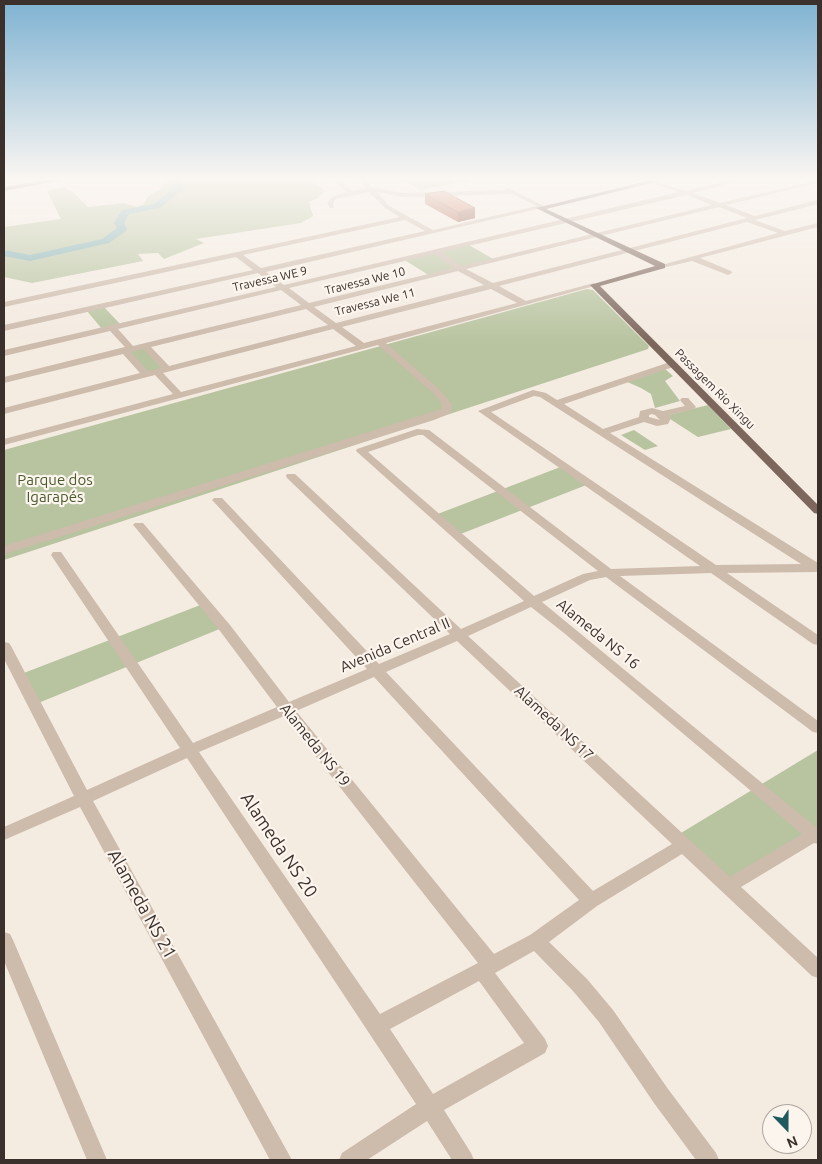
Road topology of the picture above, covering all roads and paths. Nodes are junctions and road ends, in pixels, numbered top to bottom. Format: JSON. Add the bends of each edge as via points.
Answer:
{"nodes":[{"id":1,"x":329,"y":234,"type":"edge"},
{"id":2,"x":420,"y":234,"type":"edge"},
{"id":3,"x":510,"y":234,"type":"edge"},
{"id":4,"x":690,"y":234,"type":"edge"},
{"id":5,"x":785,"y":234,"type":"edge"},
{"id":6,"x":597,"y":235,"type":"joint"},
{"id":7,"x":412,"y":236,"type":"junction"},
{"id":8,"x":628,"y":250,"type":"junction"},
{"id":9,"x":438,"y":251,"type":"junction"},
{"id":10,"x":237,"y":254,"type":"junction"},
{"id":11,"x":692,"y":258,"type":"junction"},
{"id":12,"x":662,"y":266,"type":"junction"},
{"id":13,"x":460,"y":269,"type":"junction"},
{"id":14,"x":260,"y":270,"type":"junction"},
{"id":15,"x":728,"y":273,"type":"dead end"},
{"id":16,"x":492,"y":285,"type":"junction"},
{"id":17,"x":594,"y":285,"type":"junction"},
{"id":18,"x":284,"y":288,"type":"junction"},
{"id":19,"x":86,"y":298,"type":"junction"},
{"id":20,"x":524,"y":303,"type":"junction"},
{"id":21,"x":4,"y":304,"type":"edge"},
{"id":22,"x":310,"y":306,"type":"junction"},
{"id":23,"x":116,"y":315,"type":"junction"},
{"id":24,"x":91,"y":321,"type":"junction"},
{"id":25,"x":334,"y":326,"type":"junction"},
{"id":26,"x":4,"y":328,"type":"edge"},
{"id":27,"x":112,"y":328,"type":"junction"},
{"id":28,"x":379,"y":342,"type":"junction"},
{"id":29,"x":145,"y":346,"type":"junction"},
{"id":30,"x":362,"y":346,"type":"junction"},
{"id":31,"x":128,"y":350,"type":"junction"},
{"id":32,"x":4,"y":353,"type":"edge"},
{"id":33,"x":673,"y":364,"type":"junction"},
{"id":34,"x":167,"y":369,"type":"junction"},
{"id":35,"x":156,"y":372,"type":"junction"},
{"id":36,"x":146,"y":375,"type":"junction"},
{"id":37,"x":4,"y":380,"type":"edge"},
{"id":38,"x":179,"y":395,"type":"junction"},
{"id":39,"x":685,"y":400,"type":"dead end"},
{"id":40,"x":557,"y":403,"type":"junction"},
{"id":41,"x":4,"y":411,"type":"edge"},
{"id":42,"x":603,"y":432,"type":"junction"},
{"id":43,"x":4,"y":442,"type":"edge"},
{"id":44,"x":290,"y":476,"type":"dead end"},
{"id":45,"x":218,"y":500,"type":"dead end"},
{"id":46,"x":818,"y":511,"type":"edge"},
{"id":47,"x":139,"y":525,"type":"dead end"},
{"id":48,"x":4,"y":550,"type":"edge"},
{"id":49,"x":58,"y":555,"type":"dead end"},
{"id":50,"x":817,"y":568,"type":"edge"},
{"id":51,"x":714,"y":570,"type":"junction"},
{"id":52,"x":608,"y":572,"type":"junction"},
{"id":53,"x":532,"y":602,"type":"junction"},
{"id":54,"x":459,"y":635,"type":"junction"},
{"id":55,"x":818,"y":641,"type":"edge"},
{"id":56,"x":4,"y":646,"type":"edge"},
{"id":57,"x":375,"y":671,"type":"junction"},
{"id":58,"x":287,"y":710,"type":"junction"},
{"id":59,"x":818,"y":728,"type":"edge"},
{"id":60,"x":190,"y":750,"type":"junction"},
{"id":61,"x":84,"y":798,"type":"junction"},
{"id":62,"x":4,"y":834,"type":"edge"},
{"id":63,"x":817,"y":836,"type":"edge"},
{"id":64,"x":685,"y":844,"type":"junction"},
{"id":65,"x":729,"y":886,"type":"junction"},
{"id":66,"x":590,"y":901,"type":"junction"},
{"id":67,"x":4,"y":940,"type":"edge"},
{"id":68,"x":536,"y":941,"type":"junction"},
{"id":69,"x":487,"y":968,"type":"junction"},
{"id":70,"x":818,"y":970,"type":"edge"},
{"id":71,"x":377,"y":1026,"type":"junction"},
{"id":72,"x":428,"y":1108,"type":"junction"},
{"id":73,"x":97,"y":1160,"type":"edge"},
{"id":74,"x":281,"y":1160,"type":"edge"},
{"id":75,"x":349,"y":1160,"type":"edge"},
{"id":76,"x":464,"y":1160,"type":"edge"},
{"id":77,"x":709,"y":1160,"type":"edge"}],
"edges":[{"from":1,"to":10,"type":"street"},
{"from":2,"to":7,"type":"street"},
{"from":3,"to":9,"type":"street","name":"Travessa WE 9"},
{"from":4,"to":8,"type":"street","name":"Travessa We 11"},
{"from":5,"to":11,"type":"street"},
{"from":6,"to":8,"type":"main road"},
{"from":6,"to":13,"type":"street","name":"Travessa We 10"},
{"from":7,"to":9,"type":"street"},
{"from":7,"to":14,"type":"street"},
{"from":8,"to":12,"type":"main road"},
{"from":8,"to":16,"type":"street","name":"Travessa We 11"},
{"from":9,"to":13,"type":"street"},
{"from":9,"to":18,"type":"street","name":"Travessa WE 9"},
{"from":10,"to":14,"type":"street"},
{"from":10,"to":19,"type":"street"},
{"from":11,"to":12,"type":"street"},
{"from":11,"to":15,"type":"street"},
{"from":12,"to":17,"type":"main road"},
{"from":13,"to":16,"type":"street"},
{"from":13,"to":22,"type":"street","name":"Travessa We 10"},
{"from":14,"to":18,"type":"street"},
{"from":14,"to":23,"type":"street"},
{"from":16,"to":20,"type":"street"},
{"from":16,"to":25,"type":"street","name":"Travessa We 11"},
{"from":17,"to":20,"type":"street"},
{"from":17,"to":33,"type":"main road","name":"Passagem Rio Xingu"},
{"from":18,"to":22,"type":"street"},
{"from":18,"to":23,"type":"street","name":"Travessa WE 9"},
{"from":19,"to":21,"type":"street"},
{"from":19,"to":23,"type":"street"},
{"from":19,"to":24,"type":"street"},
{"from":20,"to":28,"type":"street"},
{"from":22,"to":25,"type":"street"},
{"from":22,"to":29,"type":"street","name":"Travessa We 10"},
{"from":23,"to":27,"type":"street","name":"Travessa WE 9"},
{"from":24,"to":26,"type":"street"},
{"from":24,"to":27,"type":"street","name":"Travessa WE 9"},
{"from":24,"to":32,"type":"street","name":"Travessa WE 9"},
{"from":25,"to":30,"type":"street"},
{"from":25,"to":34,"type":"street","name":"Travessa We 11"},
{"from":27,"to":31,"type":"street"},
{"from":28,"to":30,"type":"street"},
{"from":28,"to":48,"type":"street","via":[[436,391],[447,404],[447,411]]},
{"from":29,"to":31,"type":"street","name":"Travessa We 10"},
{"from":29,"to":34,"type":"street"},
{"from":30,"to":38,"type":"street"},
{"from":31,"to":36,"type":"street"},
{"from":31,"to":37,"type":"street","name":"Travessa We 10"},
{"from":33,"to":40,"type":"street"},
{"from":33,"to":46,"type":"main road","name":"Passagem Rio Xingu"},
{"from":34,"to":35,"type":"street","name":"Travessa We 11"},
{"from":35,"to":36,"type":"street","name":"Travessa We 11"},
{"from":35,"to":38,"type":"street"},
{"from":36,"to":41,"type":"street","name":"Travessa We 11"},
{"from":38,"to":43,"type":"street"},
{"from":39,"to":42,"type":"street","via":[[691,407],[663,414],[664,422],[651,423],[645,413]]},
{"from":40,"to":42,"type":"street"},
{"from":40,"to":51,"type":"street","via":[[535,393],[483,411]]},
{"from":42,"to":50,"type":"street"},
{"from":44,"to":54,"type":"street","name":"Alameda NS 17"},
{"from":45,"to":57,"type":"street"},
{"from":47,"to":58,"type":"street","name":"Alameda NS 19","via":[[225,628]]},
{"from":49,"to":60,"type":"street","name":"Alameda NS 20"},
{"from":50,"to":51,"type":"street","name":"Avenida Central II"},
{"from":51,"to":52,"type":"street","name":"Avenida Central II"},
{"from":51,"to":55,"type":"street"},
{"from":52,"to":53,"type":"street","name":"Avenida Central II","via":[[586,577]]},
{"from":52,"to":53,"type":"street","name":"Alameda NS 16","via":[[425,432],[361,451]]},
{"from":52,"to":59,"type":"street"},
{"from":53,"to":54,"type":"street","name":"Avenida Central II"},
{"from":53,"to":63,"type":"street","name":"Alameda NS 16"},
{"from":54,"to":57,"type":"street","name":"Avenida Central II"},
{"from":54,"to":64,"type":"street","name":"Alameda NS 17"},
{"from":56,"to":61,"type":"street","name":"Alameda NS 21"},
{"from":57,"to":58,"type":"street","name":"Avenida Central II"},
{"from":57,"to":66,"type":"street"},
{"from":58,"to":60,"type":"street","name":"Avenida Central II"},
{"from":58,"to":69,"type":"street","name":"Alameda NS 19"},
{"from":60,"to":61,"type":"street","name":"Avenida Central II"},
{"from":60,"to":71,"type":"street","name":"Alameda NS 20"},
{"from":61,"to":62,"type":"street","name":"Avenida Central II"},
{"from":61,"to":74,"type":"street","name":"Alameda NS 21"},
{"from":63,"to":65,"type":"street"},
{"from":64,"to":65,"type":"street","name":"Alameda NS 17"},
{"from":64,"to":66,"type":"street"},
{"from":65,"to":70,"type":"street","name":"Alameda NS 17"},
{"from":66,"to":68,"type":"street"},
{"from":67,"to":73,"type":"street"},
{"from":68,"to":69,"type":"street"},
{"from":68,"to":77,"type":"street","via":[[606,1016]]},
{"from":69,"to":71,"type":"street"},
{"from":69,"to":72,"type":"street","name":"Alameda NS 19","via":[[538,1046]]},
{"from":71,"to":72,"type":"street","name":"Alameda NS 20"},
{"from":72,"to":75,"type":"street"},
{"from":72,"to":76,"type":"street","name":"Alameda NS 20"}]}
